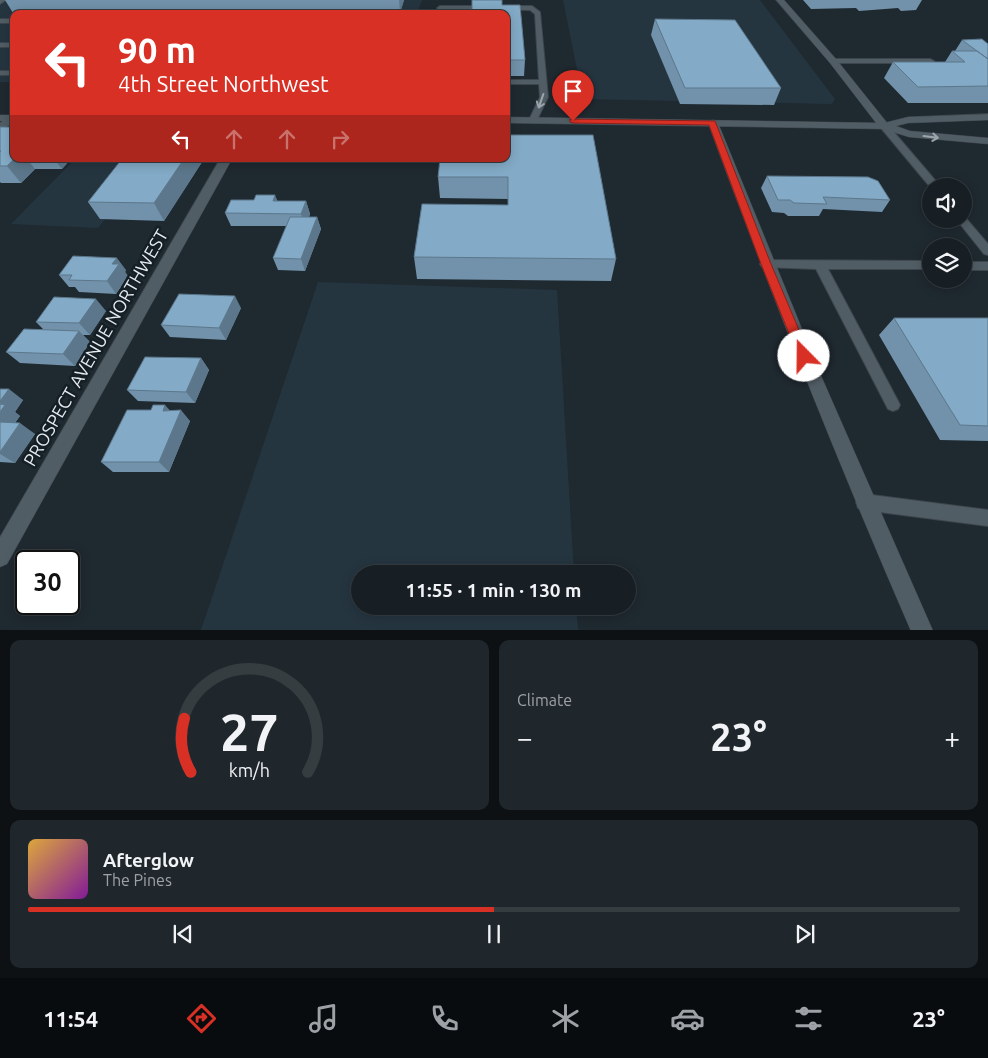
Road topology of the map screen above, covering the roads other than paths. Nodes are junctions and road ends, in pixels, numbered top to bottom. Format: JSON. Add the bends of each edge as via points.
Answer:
{"nodes":[{"id":1,"x":3,"y":0,"type":"edge"},
{"id":2,"x":531,"y":0,"type":"edge"},
{"id":3,"x":780,"y":0,"type":"edge"},
{"id":4,"x":0,"y":2,"type":"edge"},
{"id":5,"x":532,"y":8,"type":"junction"},
{"id":6,"x":504,"y":10,"type":"edge"},
{"id":7,"x":930,"y":61,"type":"edge"},
{"id":8,"x":833,"y":62,"type":"junction"},
{"id":9,"x":510,"y":82,"type":"edge"},
{"id":10,"x":543,"y":82,"type":"junction"},
{"id":11,"x":988,"y":117,"type":"edge"},
{"id":12,"x":10,"y":120,"type":"edge"},
{"id":13,"x":510,"y":120,"type":"edge"},
{"id":14,"x":533,"y":120,"type":"junction"},
{"id":15,"x":713,"y":123,"type":"junction"},
{"id":16,"x":884,"y":126,"type":"junction"},
{"id":17,"x":0,"y":128,"type":"edge"},
{"id":18,"x":988,"y":141,"type":"edge"},
{"id":19,"x":224,"y":162,"type":"edge"},
{"id":20,"x":928,"y":178,"type":"edge"},
{"id":21,"x":969,"y":228,"type":"edge"},
{"id":22,"x":988,"y":251,"type":"edge"},
{"id":23,"x":766,"y":264,"type":"junction"},
{"id":24,"x":820,"y":265,"type":"junction"},
{"id":25,"x":922,"y":265,"type":"edge"},
{"id":26,"x":972,"y":266,"type":"edge"},
{"id":27,"x":988,"y":266,"type":"edge"},
{"id":28,"x":893,"y":405,"type":"dead end"},
{"id":29,"x":864,"y":502,"type":"junction"},
{"id":30,"x":988,"y":518,"type":"edge"},
{"id":31,"x":0,"y":557,"type":"edge"},
{"id":32,"x":922,"y":630,"type":"edge"}],
"edges":[{"from":1,"to":4,"type":"lane"},
{"from":2,"to":5,"type":"lane"},
{"from":3,"to":8,"type":"street"},
{"from":5,"to":6,"type":"lane"},
{"from":5,"to":10,"type":"lane","via":[[538,14]]},
{"from":7,"to":8,"type":"lane"},
{"from":8,"to":16,"type":"street"},
{"from":9,"to":10,"type":"lane"},
{"from":10,"to":14,"type":"lane","one_way":true,"via":[[544,97]]},
{"from":11,"to":16,"type":"street","via":[[908,120]]},
{"from":12,"to":17,"type":"street"},
{"from":13,"to":14,"type":"street"},
{"from":14,"to":15,"type":"street"},
{"from":15,"to":16,"type":"street"},
{"from":15,"to":23,"type":"street"},
{"from":16,"to":18,"type":"street","one_way":true,"via":[[910,134]]},
{"from":16,"to":20,"type":"lane"},
{"from":19,"to":31,"type":"street","name":"PROSPECT AVENUE NORTHWEST"},
{"from":21,"to":22,"type":"lane"},
{"from":23,"to":24,"type":"lane"},
{"from":23,"to":29,"type":"street"},
{"from":24,"to":25,"type":"lane"},
{"from":24,"to":28,"type":"lane"},
{"from":26,"to":27,"type":"lane"},
{"from":29,"to":30,"type":"lane"},
{"from":29,"to":32,"type":"street"}]}
